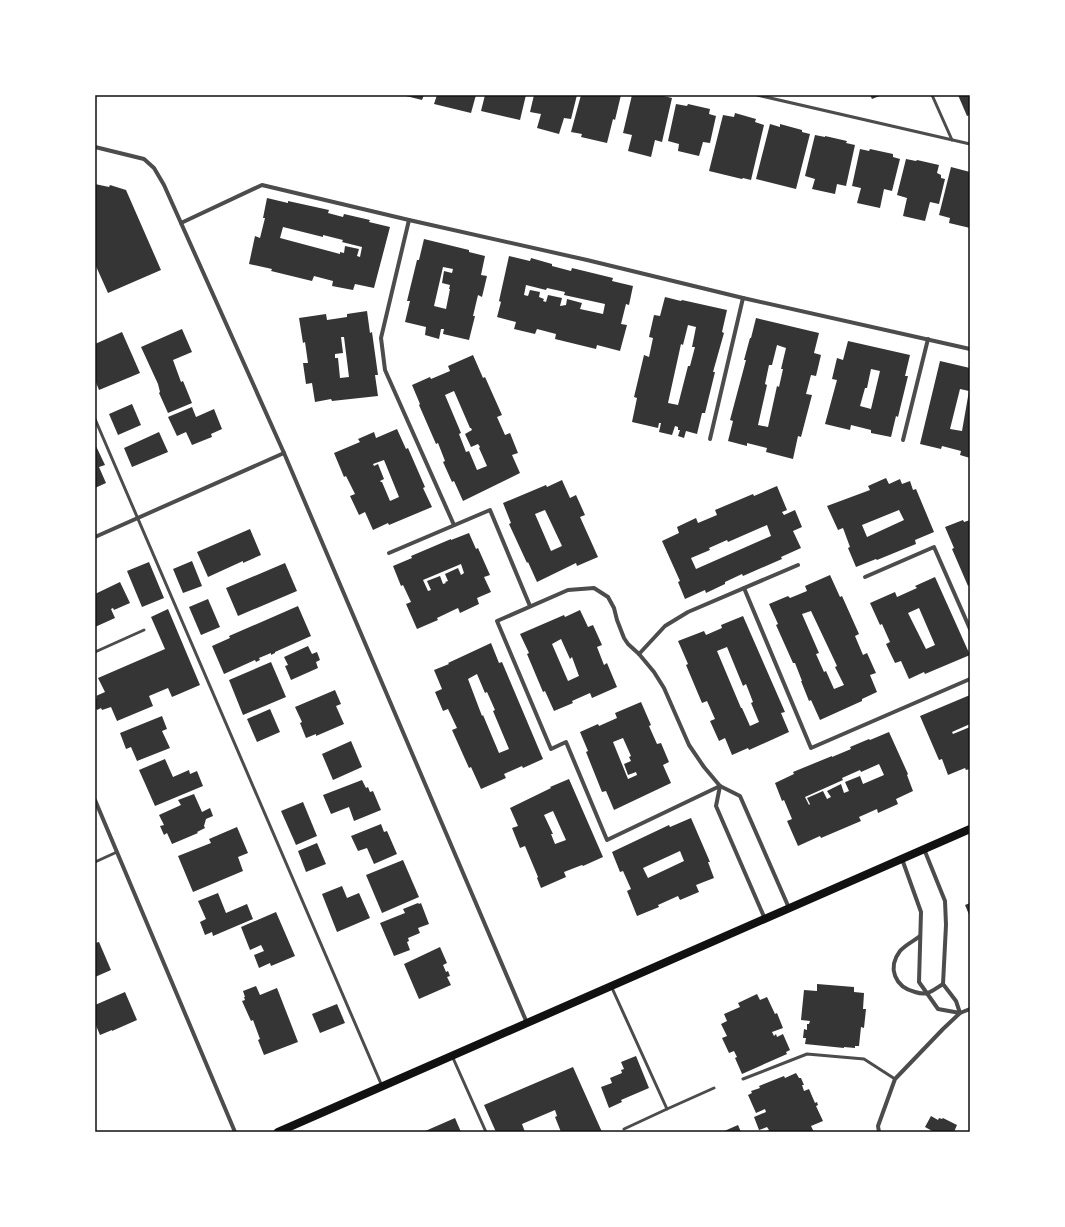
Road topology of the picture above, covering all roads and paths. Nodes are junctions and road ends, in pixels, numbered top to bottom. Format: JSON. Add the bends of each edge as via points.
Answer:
{"nodes":[{"id":1,"x":757,"y":95,"type":"edge"},
{"id":2,"x":932,"y":95,"type":"edge"},
{"id":3,"x":771,"y":97,"type":"edge"},
{"id":4,"x":952,"y":140,"type":"junction"},
{"id":5,"x":970,"y":144,"type":"edge"},
{"id":6,"x":95,"y":147,"type":"edge"},
{"id":7,"x":409,"y":220,"type":"junction"},
{"id":8,"x":181,"y":223,"type":"junction"},
{"id":9,"x":743,"y":298,"type":"junction"},
{"id":10,"x":928,"y":340,"type":"junction"},
{"id":11,"x":970,"y":349,"type":"edge"},
{"id":12,"x":95,"y":419,"type":"edge"},
{"id":13,"x":710,"y":439,"type":"dead end"},
{"id":14,"x":903,"y":440,"type":"dead end"},
{"id":15,"x":284,"y":453,"type":"junction"},
{"id":16,"x":137,"y":518,"type":"junction"},
{"id":17,"x":454,"y":526,"type":"junction"},
{"id":18,"x":95,"y":537,"type":"edge"},
{"id":19,"x":389,"y":553,"type":"dead end"},
{"id":20,"x":798,"y":565,"type":"dead end"},
{"id":21,"x":865,"y":577,"type":"dead end"},
{"id":22,"x":744,"y":588,"type":"junction"},
{"id":23,"x":530,"y":606,"type":"junction"},
{"id":24,"x":144,"y":630,"type":"dead end"},
{"id":25,"x":970,"y":630,"type":"edge"},
{"id":26,"x":95,"y":652,"type":"edge"},
{"id":27,"x":639,"y":654,"type":"junction"},
{"id":28,"x":970,"y":679,"type":"edge"},
{"id":29,"x":720,"y":786,"type":"junction"},
{"id":30,"x":95,"y":800,"type":"edge"},
{"id":31,"x":970,"y":829,"type":"edge"},
{"id":32,"x":924,"y":849,"type":"junction"},
{"id":33,"x":117,"y":852,"type":"junction"},
{"id":34,"x":902,"y":859,"type":"junction"},
{"id":35,"x":95,"y":862,"type":"edge"},
{"id":36,"x":789,"y":908,"type":"junction"},
{"id":37,"x":765,"y":919,"type":"junction"},
{"id":38,"x":920,"y":936,"type":"junction"},
{"id":39,"x":943,"y":984,"type":"junction"},
{"id":40,"x":611,"y":986,"type":"junction"},
{"id":41,"x":927,"y":994,"type":"junction"},
{"id":42,"x":970,"y":1009,"type":"edge"},
{"id":43,"x":960,"y":1013,"type":"junction"},
{"id":44,"x":527,"y":1023,"type":"junction"},
{"id":45,"x":452,"y":1056,"type":"junction"},
{"id":46,"x":743,"y":1079,"type":"dead end"},
{"id":47,"x":896,"y":1079,"type":"junction"},
{"id":48,"x":382,"y":1086,"type":"junction"},
{"id":49,"x":714,"y":1088,"type":"dead end"},
{"id":50,"x":667,"y":1109,"type":"junction"},
{"id":51,"x":624,"y":1129,"type":"dead end"},
{"id":52,"x":235,"y":1132,"type":"edge"},
{"id":53,"x":278,"y":1132,"type":"edge"},
{"id":54,"x":486,"y":1132,"type":"edge"},
{"id":55,"x":879,"y":1132,"type":"edge"}],
"edges":[{"from":1,"to":3,"type":"lane"},
{"from":2,"to":4,"type":"lane"},
{"from":3,"to":4,"type":"lane"},
{"from":4,"to":5,"type":"lane"},
{"from":6,"to":8,"type":"street","via":[[144,159],[154,168],[164,185]]},
{"from":7,"to":8,"type":"street","via":[[262,185]]},
{"from":7,"to":9,"type":"street"},
{"from":7,"to":17,"type":"street","via":[[381,338],[385,370]]},
{"from":8,"to":15,"type":"street"},
{"from":9,"to":10,"type":"street"},
{"from":9,"to":13,"type":"street"},
{"from":10,"to":11,"type":"street"},
{"from":10,"to":14,"type":"street"},
{"from":12,"to":16,"type":"lane"},
{"from":15,"to":16,"type":"street"},
{"from":15,"to":44,"type":"street"},
{"from":16,"to":18,"type":"street"},
{"from":16,"to":48,"type":"lane"},
{"from":17,"to":19,"type":"street"},
{"from":17,"to":23,"type":"street","via":[[490,510]]},
{"from":20,"to":22,"type":"street"},
{"from":21,"to":25,"type":"street","via":[[934,547]]},
{"from":22,"to":27,"type":"street","via":[[688,612],[665,626]]},
{"from":22,"to":28,"type":"street","via":[[811,748]]},
{"from":23,"to":27,"type":"street","via":[[568,590],[594,588],[608,597],[624,638]]},
{"from":23,"to":29,"type":"street","via":[[497,620],[551,749],[566,742],[607,840]]},
{"from":24,"to":26,"type":"lane"},
{"from":27,"to":29,"type":"street","via":[[664,688],[689,745]]},
{"from":29,"to":36,"type":"street","via":[[740,796]]},
{"from":29,"to":37,"type":"street","via":[[716,806]]},
{"from":30,"to":33,"type":"street"},
{"from":31,"to":32,"type":"main road"},
{"from":32,"to":34,"type":"main road"},
{"from":32,"to":39,"type":"street","via":[[945,901]]},
{"from":33,"to":35,"type":"lane"},
{"from":33,"to":52,"type":"street"},
{"from":34,"to":36,"type":"main road"},
{"from":34,"to":38,"type":"street","via":[[921,912]]},
{"from":36,"to":37,"type":"main road"},
{"from":37,"to":40,"type":"main road"},
{"from":38,"to":41,"type":"street","via":[[918,982]]},
{"from":38,"to":41,"type":"street","via":[[901,951],[894,963],[894,973],[900,985],[907,990]]},
{"from":39,"to":41,"type":"street"},
{"from":39,"to":43,"type":"street","via":[[956,1000]]},
{"from":40,"to":44,"type":"main road"},
{"from":40,"to":50,"type":"lane"},
{"from":41,"to":43,"type":"street","via":[[938,1009]]},
{"from":42,"to":43,"type":"street"},
{"from":43,"to":47,"type":"street"},
{"from":44,"to":45,"type":"main road"},
{"from":45,"to":48,"type":"main road"},
{"from":45,"to":54,"type":"lane"},
{"from":46,"to":47,"type":"lane","via":[[807,1054],[864,1059]]},
{"from":47,"to":55,"type":"street","via":[[878,1126]]},
{"from":48,"to":53,"type":"main road"},
{"from":49,"to":50,"type":"lane"},
{"from":50,"to":51,"type":"lane"}]}
